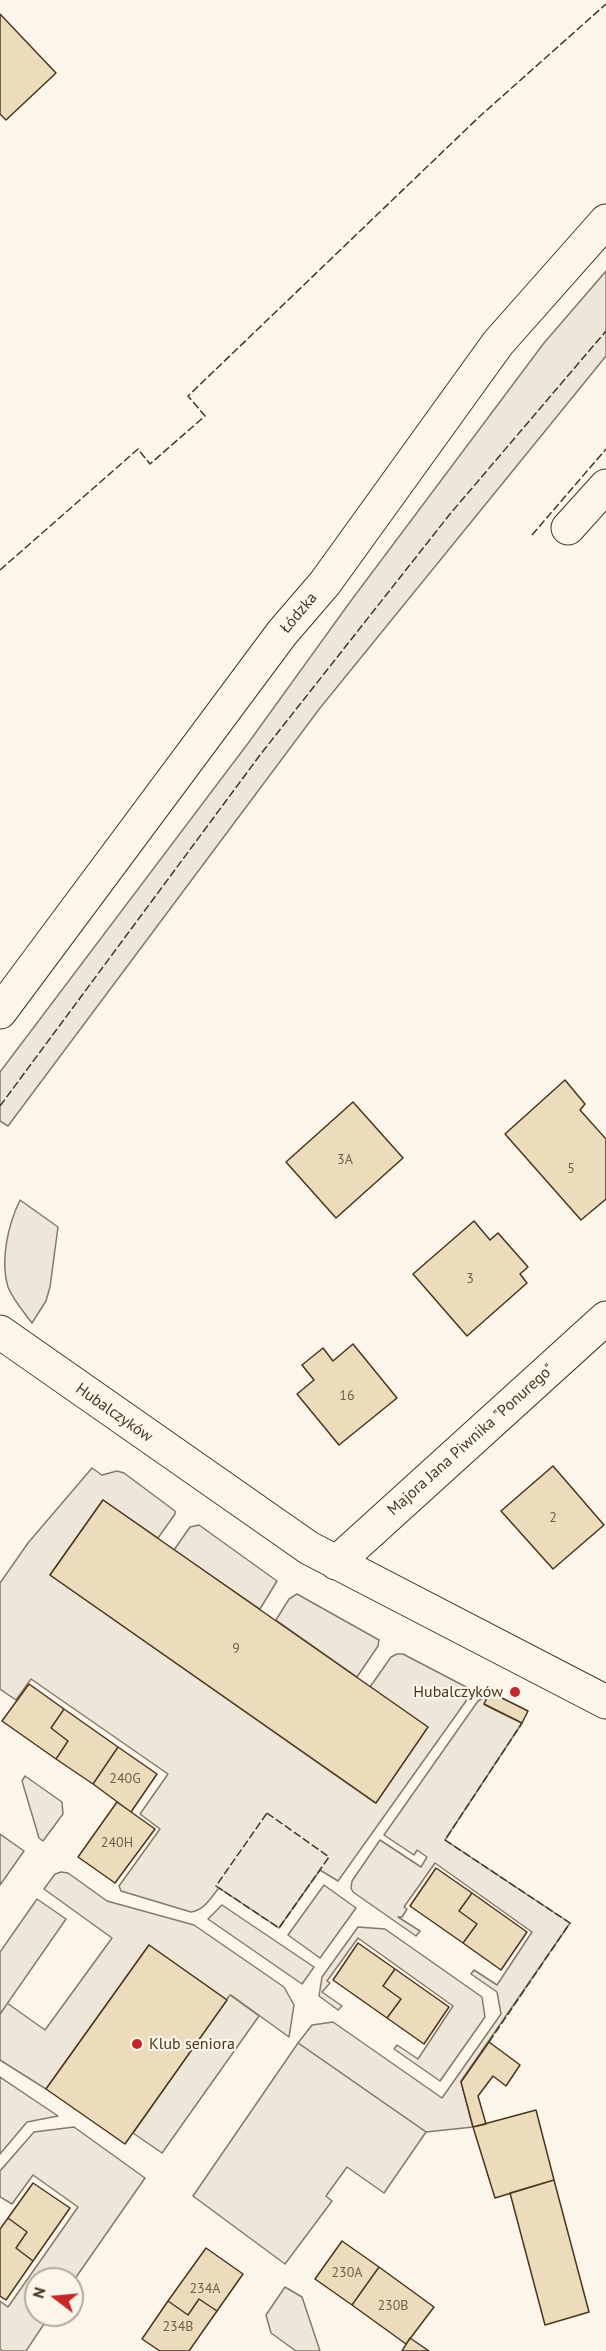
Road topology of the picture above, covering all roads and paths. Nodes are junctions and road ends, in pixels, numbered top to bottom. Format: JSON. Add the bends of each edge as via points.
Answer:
{"nodes":[{"id":1,"x":606,"y":221,"type":"edge"},
{"id":2,"x":606,"y":486,"type":"edge"},
{"id":3,"x":568,"y":528,"type":"dead end"},
{"id":4,"x":0,"y":1012,"type":"edge"},
{"id":5,"x":606,"y":1318,"type":"edge"},
{"id":6,"x":0,"y":1332,"type":"edge"},
{"id":7,"x":336,"y":1563,"type":"junction"},
{"id":8,"x":606,"y":1702,"type":"edge"}],
"edges":[{"from":1,"to":4,"type":"street","name":"Łódzka","via":[[498,343],[325,583],[282,633]]},
{"from":2,"to":3,"type":"street"},
{"from":5,"to":7,"type":"street","name":"Majora Jana Piwnika \"Ponurego\""},
{"from":6,"to":7,"type":"street","name":"Hubalczyków"},
{"from":7,"to":8,"type":"street","name":"Hubalczyków"}]}
